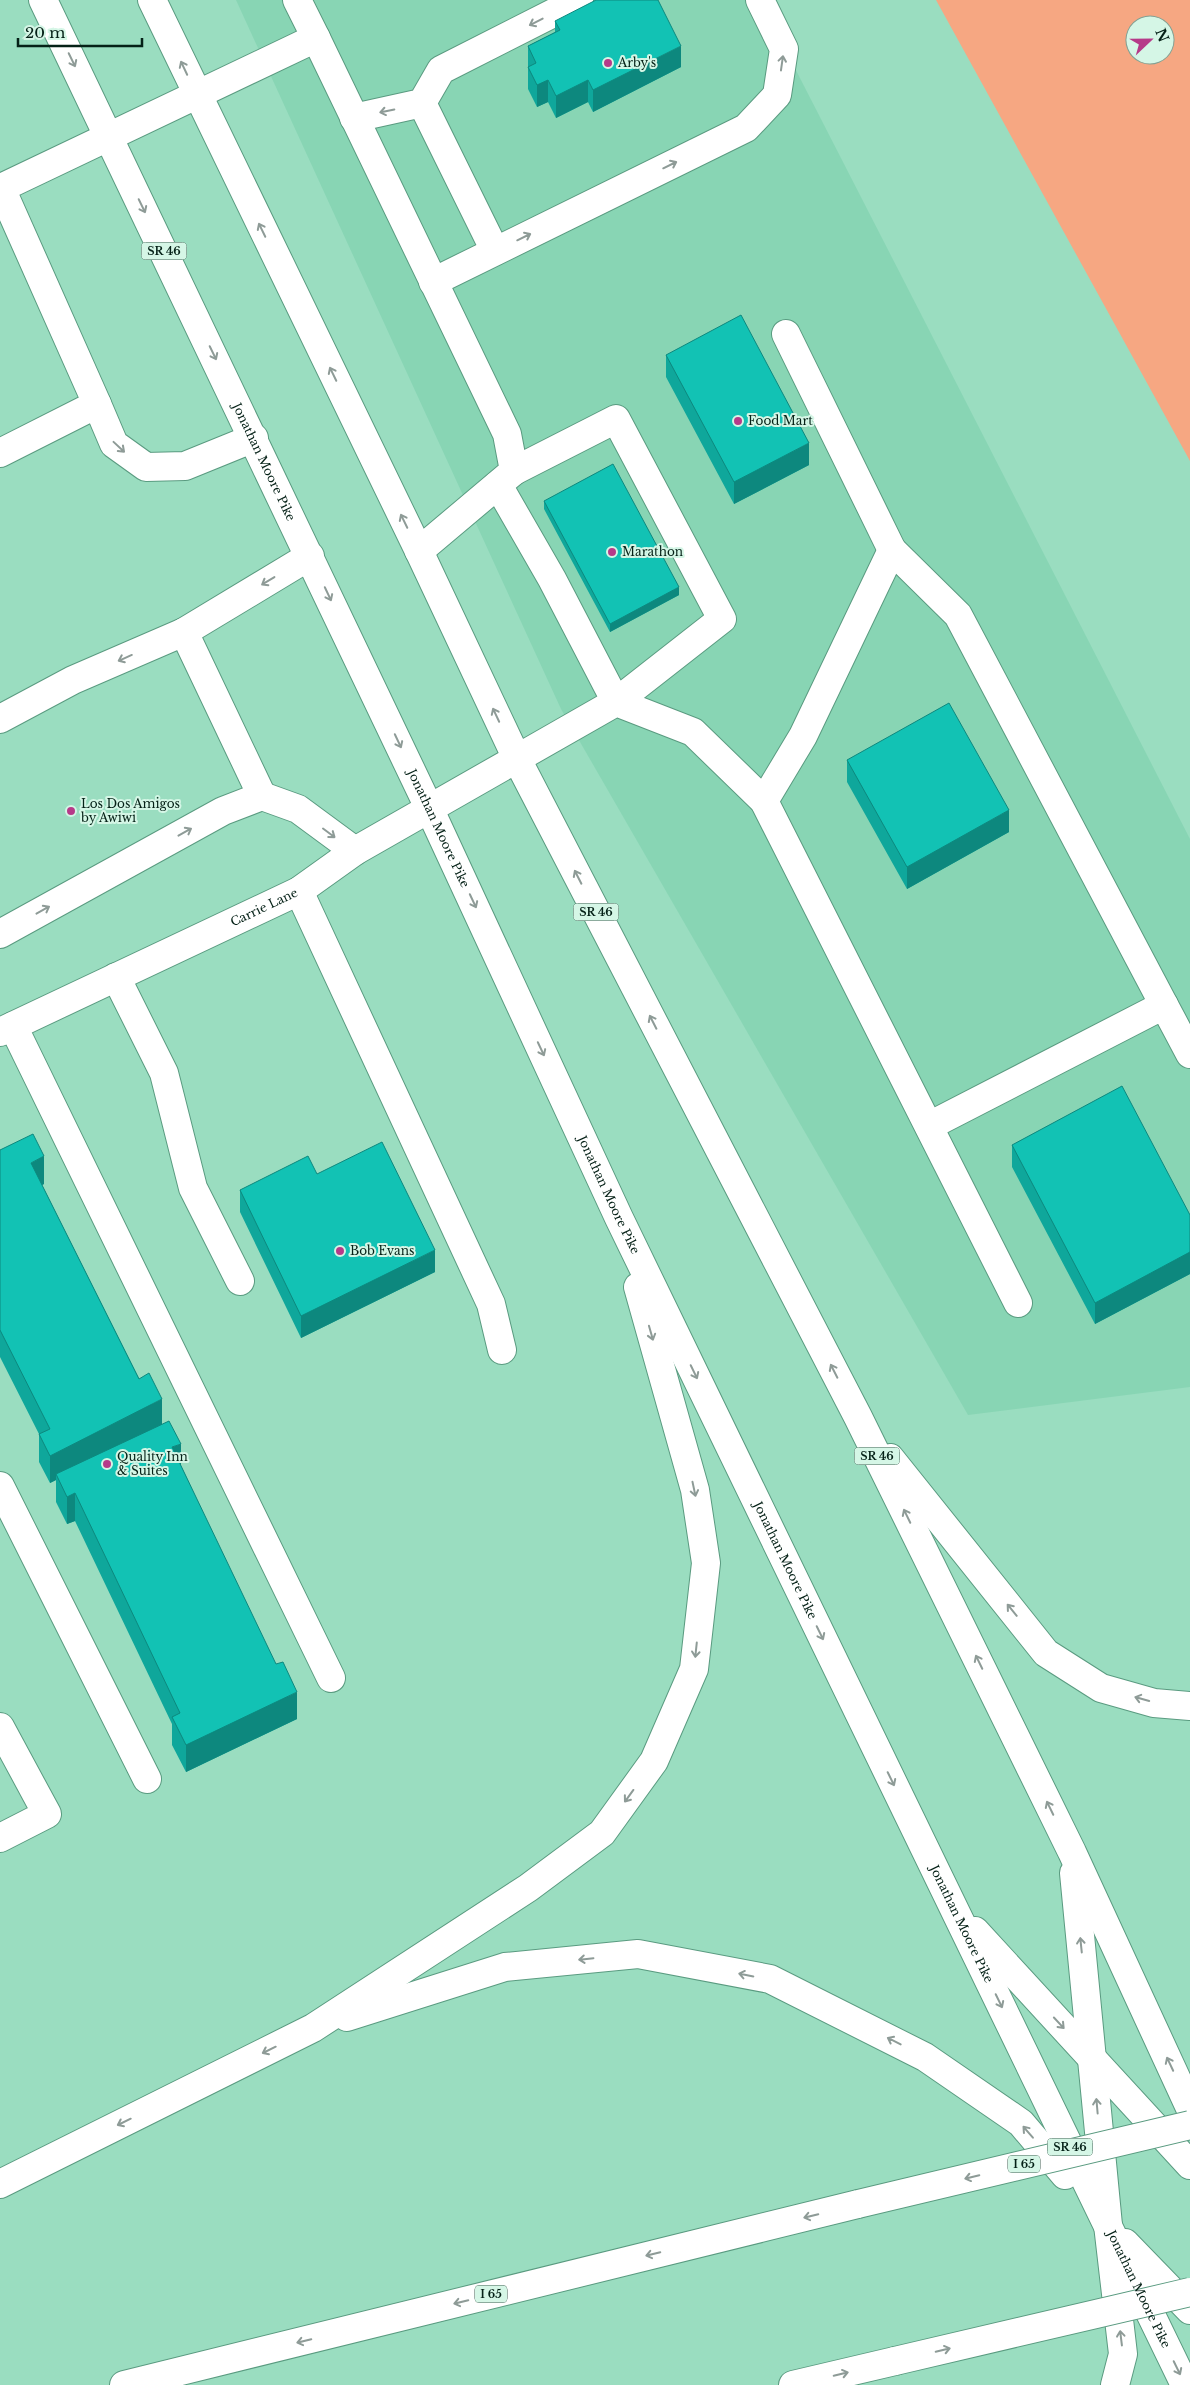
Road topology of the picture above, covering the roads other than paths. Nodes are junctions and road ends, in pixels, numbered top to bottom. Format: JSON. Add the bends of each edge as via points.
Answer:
{"nodes":[{"id":1,"x":43,"y":0,"type":"edge"},
{"id":2,"x":152,"y":0,"type":"edge"},
{"id":3,"x":297,"y":0,"type":"edge"},
{"id":4,"x":579,"y":0,"type":"edge"},
{"id":5,"x":760,"y":0,"type":"edge"},
{"id":6,"x":316,"y":38,"type":"junction"},
{"id":7,"x":196,"y":93,"type":"junction"},
{"id":8,"x":422,"y":103,"type":"junction"},
{"id":9,"x":354,"y":118,"type":"junction"},
{"id":10,"x":109,"y":137,"type":"junction"},
{"id":11,"x":0,"y":187,"type":"edge"},
{"id":12,"x":496,"y":251,"type":"junction"},
{"id":13,"x":433,"y":282,"type":"junction"},
{"id":14,"x":786,"y":334,"type":"dead end"},
{"id":15,"x":97,"y":404,"type":"junction"},
{"id":16,"x":254,"y":438,"type":"junction"},
{"id":17,"x":0,"y":453,"type":"edge"},
{"id":18,"x":506,"y":478,"type":"junction"},
{"id":19,"x":892,"y":550,"type":"junction"},
{"id":20,"x":419,"y":552,"type":"junction"},
{"id":21,"x":310,"y":556,"type":"junction"},
{"id":22,"x":184,"y":632,"type":"junction"},
{"id":23,"x":616,"y":702,"type":"junction"},
{"id":24,"x":0,"y":719,"type":"edge"},
{"id":25,"x":517,"y":759,"type":"junction"},
{"id":26,"x":262,"y":796,"type":"junction"},
{"id":27,"x":764,"y":801,"type":"junction"},
{"id":28,"x":430,"y":810,"type":"junction"},
{"id":29,"x":355,"y":852,"type":"junction"},
{"id":30,"x":299,"y":891,"type":"junction"},
{"id":31,"x":0,"y":934,"type":"edge"},
{"id":32,"x":116,"y":977,"type":"junction"},
{"id":33,"x":1164,"y":1005,"type":"junction"},
{"id":34,"x":7,"y":1029,"type":"edge"},
{"id":35,"x":1190,"y":1054,"type":"edge"},
{"id":36,"x":929,"y":1126,"type":"junction"},
{"id":37,"x":619,"y":1218,"type":"junction"},
{"id":38,"x":240,"y":1281,"type":"dead end"},
{"id":39,"x":1018,"y":1303,"type":"dead end"},
{"id":40,"x":502,"y":1350,"type":"dead end"},
{"id":41,"x":858,"y":1417,"type":"junction"},
{"id":42,"x":0,"y":1486,"type":"edge"},
{"id":43,"x":331,"y":1678,"type":"dead end"},
{"id":44,"x":1190,"y":1706,"type":"edge"},
{"id":45,"x":0,"y":1727,"type":"edge"},
{"id":46,"x":147,"y":1779,"type":"dead end"},
{"id":47,"x":0,"y":1838,"type":"edge"},
{"id":48,"x":1072,"y":1852,"type":"junction"},
{"id":49,"x":955,"y":1910,"type":"junction"},
{"id":50,"x":313,"y":2028,"type":"junction"},
{"id":51,"x":1093,"y":2060,"type":"junction"},
{"id":52,"x":1190,"y":2108,"type":"edge"},
{"id":53,"x":1190,"y":2125,"type":"edge"},
{"id":54,"x":1190,"y":2165,"type":"edge"},
{"id":55,"x":0,"y":2184,"type":"edge"},
{"id":56,"x":1108,"y":2225,"type":"junction"},
{"id":57,"x":1190,"y":2292,"type":"edge"},
{"id":58,"x":1190,"y":2310,"type":"edge"},
{"id":59,"x":124,"y":2385,"type":"edge"},
{"id":60,"x":793,"y":2385,"type":"edge"},
{"id":61,"x":1114,"y":2385,"type":"edge"},
{"id":62,"x":1186,"y":2385,"type":"edge"}],
"edges":[{"from":1,"to":10,"type":"main road","name":"Jonathan Moore Pike","number":"SR 46","one_way":true},
{"from":7,"to":2,"type":"main road","number":"SR 46","one_way":true},
{"from":3,"to":6,"type":"main road"},
{"from":4,"to":8,"type":"main road","one_way":true,"via":[[441,70]]},
{"from":12,"to":5,"type":"main road","one_way":true,"via":[[746,128],[777,95],[784,49]]},
{"from":6,"to":7,"type":"main road"},
{"from":6,"to":9,"type":"main road"},
{"from":7,"to":10,"type":"main road"},
{"from":20,"to":7,"type":"main road","number":"SR 46","one_way":true},
{"from":8,"to":9,"type":"main road","one_way":true},
{"from":8,"to":12,"type":"main road"},
{"from":9,"to":13,"type":"main road"},
{"from":10,"to":11,"type":"main road"},
{"from":10,"to":16,"type":"main road","name":"Jonathan Moore Pike","number":"SR 46","one_way":true},
{"from":11,"to":15,"type":"main road"},
{"from":12,"to":13,"type":"main road"},
{"from":13,"to":18,"type":"main road","via":[[506,434]]},
{"from":14,"to":19,"type":"main road"},
{"from":15,"to":16,"type":"main road","one_way":true,"via":[[114,444],[146,467],[185,466]]},
{"from":15,"to":17,"type":"main road"},
{"from":16,"to":21,"type":"main road","name":"Jonathan Moore Pike","number":"SR 46"},
{"from":18,"to":20,"type":"main road"},
{"from":18,"to":23,"type":"main road","via":[[552,579]]},
{"from":18,"to":23,"type":"main road","name":"Carrie Lane","via":[[616,419],[722,619]]},
{"from":19,"to":27,"type":"main road","via":[[804,736]]},
{"from":19,"to":33,"type":"main road","via":[[958,614]]},
{"from":25,"to":20,"type":"main road","number":"SR 46","one_way":true},
{"from":21,"to":22,"type":"main road","one_way":true},
{"from":21,"to":28,"type":"main road","name":"Jonathan Moore Pike","number":"SR 46","one_way":true},
{"from":22,"to":24,"type":"main road","one_way":true,"via":[[73,680]]},
{"from":22,"to":26,"type":"main road"},
{"from":23,"to":25,"type":"main road","name":"Carrie Lane"},
{"from":23,"to":27,"type":"main road","via":[[693,732]]},
{"from":25,"to":28,"type":"main road","name":"Carrie Lane"},
{"from":41,"to":25,"type":"main road","number":"SR 46","one_way":true},
{"from":26,"to":29,"type":"main road","one_way":true,"via":[[298,809]]},
{"from":31,"to":26,"type":"main road","one_way":true,"via":[[223,812]]},
{"from":27,"to":36,"type":"main road"},
{"from":28,"to":29,"type":"main road","name":"Carrie Lane"},
{"from":28,"to":37,"type":"main road","name":"Jonathan Moore Pike","number":"SR 46","one_way":true},
{"from":29,"to":30,"type":"main road","name":"Carrie Lane"},
{"from":30,"to":32,"type":"main road","name":"Carrie Lane"},
{"from":30,"to":40,"type":"main road","via":[[491,1304]]},
{"from":32,"to":34,"type":"main road","name":"Carrie Lane"},
{"from":32,"to":38,"type":"main road","via":[[164,1073],[193,1188]]},
{"from":33,"to":35,"type":"main road"},
{"from":33,"to":36,"type":"main road"},
{"from":34,"to":43,"type":"main road"},
{"from":36,"to":39,"type":"main road"},
{"from":37,"to":49,"type":"main road","name":"Jonathan Moore Pike","number":"SR 46","one_way":true},
{"from":37,"to":50,"type":"main road","one_way":true,"via":[[695,1490],[706,1563],[694,1669],[654,1761],[602,1833],[528,1888]]},
{"from":44,"to":41,"type":"main road","one_way":true,"via":[[1154,1703],[1101,1688],[1046,1653]]},
{"from":48,"to":41,"type":"main road","number":"SR 46","one_way":true},
{"from":42,"to":46,"type":"main road"},
{"from":45,"to":47,"type":"main road","via":[[47,1814]]},
{"from":51,"to":48,"type":"main road","one_way":true},
{"from":52,"to":48,"type":"main road","number":"SR 46","one_way":true},
{"from":49,"to":51,"type":"main road","one_way":true},
{"from":49,"to":56,"type":"main road","name":"Jonathan Moore Pike","number":"SR 46","one_way":true},
{"from":50,"to":55,"type":"main road","one_way":true},
{"from":56,"to":50,"type":"main road","one_way":true,"via":[[1021,2123],[925,2057],[770,1979],[638,1954],[505,1967]]},
{"from":51,"to":54,"type":"main road"},
{"from":56,"to":51,"type":"main road","one_way":true},
{"from":53,"to":59,"type":"main road","number":"I 65","one_way":true,"bridge":true},
{"from":56,"to":58,"type":"main road"},
{"from":61,"to":56,"type":"main road","one_way":true,"via":[[1123,2354]]},
{"from":56,"to":62,"type":"main road","name":"Jonathan Moore Pike","number":"SR 46","one_way":true},
{"from":60,"to":57,"type":"main road","one_way":true,"bridge":true}]}
